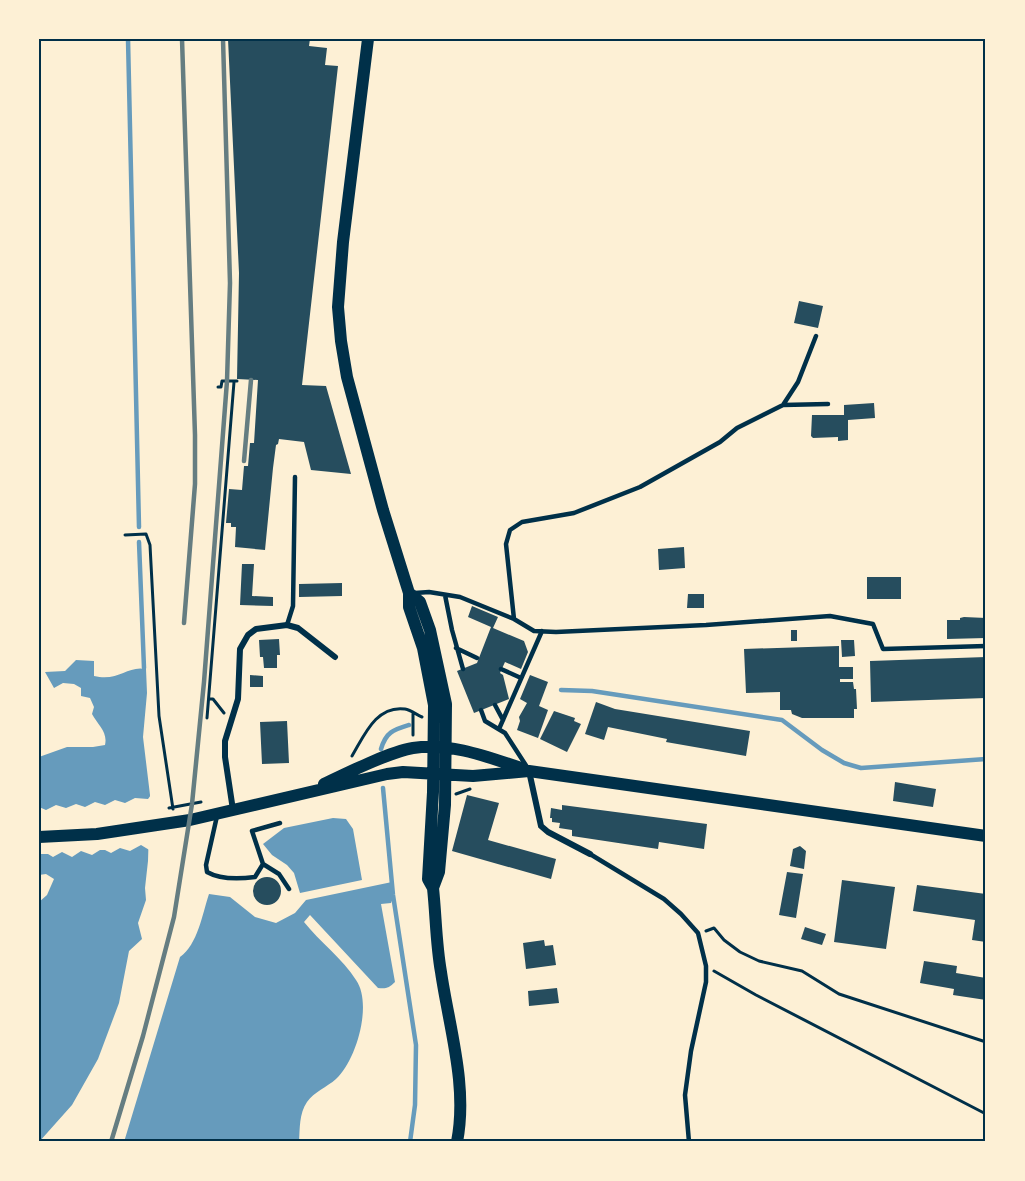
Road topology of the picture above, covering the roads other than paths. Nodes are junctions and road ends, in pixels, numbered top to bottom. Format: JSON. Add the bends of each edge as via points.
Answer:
{"nodes":[{"id":1,"x":368,"y":39,"type":"edge"},
{"id":2,"x":816,"y":336,"type":"dead end"},
{"id":3,"x":828,"y":404,"type":"dead end"},
{"id":4,"x":783,"y":405,"type":"junction"},
{"id":5,"x":295,"y":477,"type":"dead end"},
{"id":6,"x":409,"y":593,"type":"junction"},
{"id":7,"x":445,"y":595,"type":"junction"},
{"id":8,"x":514,"y":618,"type":"junction"},
{"id":9,"x":287,"y":625,"type":"junction"},
{"id":10,"x":542,"y":631,"type":"junction"},
{"id":11,"x":986,"y":646,"type":"edge"},
{"id":12,"x":456,"y":648,"type":"junction"},
{"id":13,"x":471,"y":655,"type":"junction"},
{"id":14,"x":335,"y":657,"type":"dead end"},
{"id":15,"x":477,"y":658,"type":"dead end"},
{"id":16,"x":475,"y":664,"type":"dead end"},
{"id":17,"x":463,"y":669,"type":"dead end"},
{"id":18,"x":501,"y":669,"type":"dead end"},
{"id":19,"x":521,"y":678,"type":"junction"},
{"id":20,"x":495,"y":705,"type":"dead end"},
{"id":21,"x":481,"y":710,"type":"dead end"},
{"id":22,"x":503,"y":720,"type":"junction"},
{"id":23,"x":499,"y":729,"type":"junction"},
{"id":24,"x":433,"y":747,"type":"junction"},
{"id":25,"x":446,"y":748,"type":"junction"},
{"id":26,"x":529,"y":771,"type":"junction"},
{"id":27,"x":440,"y":775,"type":"junction"},
{"id":28,"x":309,"y":791,"type":"junction"},
{"id":29,"x":233,"y":810,"type":"junction"},
{"id":30,"x":218,"y":813,"type":"junction"},
{"id":31,"x":280,"y":823,"type":"dead end"},
{"id":32,"x":986,"y":836,"type":"edge"},
{"id":33,"x":39,"y":837,"type":"edge"},
{"id":34,"x":590,"y":854,"type":"joint"},
{"id":35,"x":263,"y":864,"type":"junction"},
{"id":36,"x":289,"y":889,"type":"dead end"},
{"id":37,"x":457,"y":1142,"type":"edge"},
{"id":38,"x":689,"y":1142,"type":"edge"}],
"edges":[{"from":1,"to":6,"type":"main road","via":[[343,242],[338,307],[340,341],[383,510]]},
{"from":2,"to":4,"type":"lane","via":[[798,382]]},
{"from":3,"to":4,"type":"lane"},
{"from":4,"to":8,"type":"lane","via":[[640,487],[574,513],[522,522],[510,530],[506,544]]},
{"from":5,"to":9,"type":"lane","via":[[293,606]]},
{"from":6,"to":7,"type":"lane"},
{"from":6,"to":24,"type":"main road","via":[[434,705]]},
{"from":6,"to":25,"type":"main road","via":[[420,602],[430,630],[446,704]]},
{"from":7,"to":8,"type":"lane"},
{"from":7,"to":12,"type":"lane"},
{"from":8,"to":10,"type":"lane","via":[[534,631]]},
{"from":9,"to":14,"type":"street","via":[[298,628]]},
{"from":9,"to":29,"type":"street","via":[[256,629],[240,649],[238,699],[225,741]]},
{"from":10,"to":11,"type":"lane","via":[[830,616],[873,624],[883,649]]},
{"from":10,"to":19,"type":"lane"},
{"from":12,"to":13,"type":"lane"},
{"from":12,"to":17,"type":"lane"},
{"from":13,"to":15,"type":"lane"},
{"from":13,"to":16,"type":"lane"},
{"from":18,"to":19,"type":"lane"},
{"from":19,"to":22,"type":"lane"},
{"from":20,"to":22,"type":"lane"},
{"from":21,"to":23,"type":"lane","via":[[485,721]]},
{"from":22,"to":23,"type":"lane"},
{"from":23,"to":26,"type":"lane"},
{"from":24,"to":25,"type":"main road"},
{"from":24,"to":27,"type":"main road"},
{"from":24,"to":28,"type":"main road","via":[[412,748]]},
{"from":25,"to":26,"type":"main road"},
{"from":25,"to":27,"type":"main road"},
{"from":26,"to":27,"type":"main road"},
{"from":26,"to":32,"type":"main road"},
{"from":26,"to":34,"type":"street","via":[[541,826]]},
{"from":27,"to":28,"type":"main road","via":[[403,772]]},
{"from":27,"to":37,"type":"main road","via":[[428,879],[433,888],[440,968],[456,1062],[461,1110]]},
{"from":28,"to":29,"type":"main road"},
{"from":29,"to":30,"type":"main road"},
{"from":30,"to":33,"type":"main road","via":[[97,834]]},
{"from":30,"to":35,"type":"lane","via":[[207,872],[231,878],[255,877]]},
{"from":31,"to":35,"type":"lane","via":[[252,831]]},
{"from":34,"to":38,"type":"lane","via":[[664,899],[698,933],[706,966],[705,992],[685,1095]]},
{"from":35,"to":36,"type":"lane","via":[[279,874]]}]}
